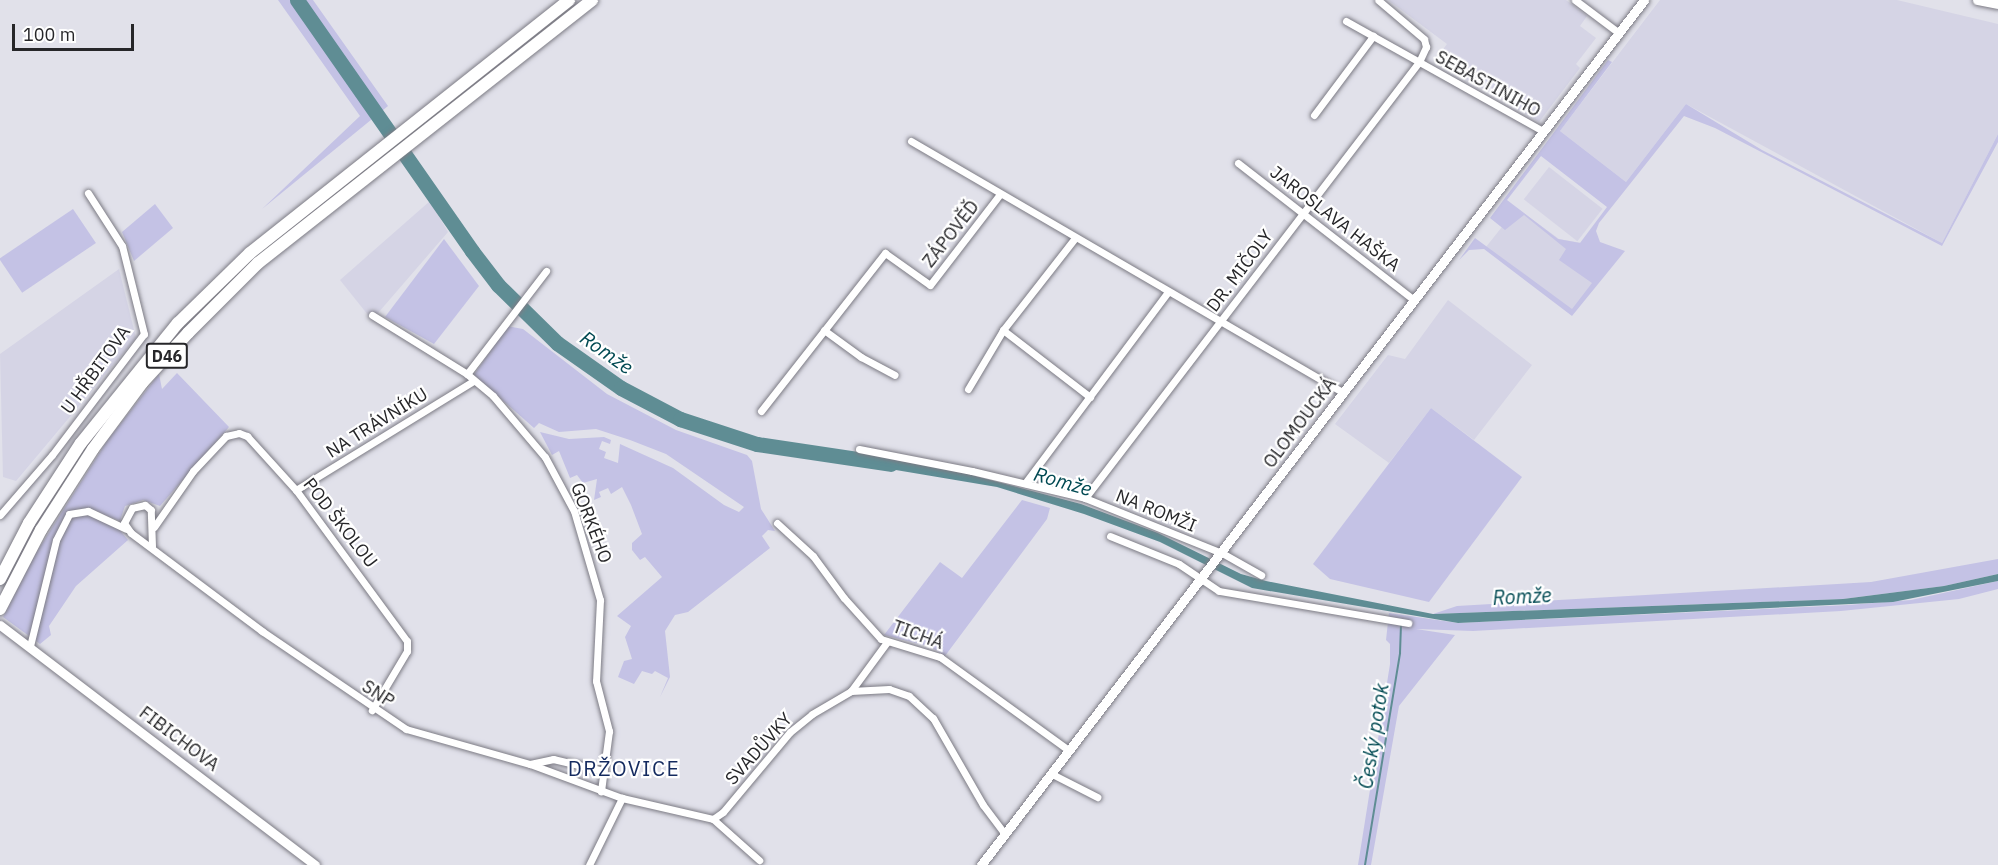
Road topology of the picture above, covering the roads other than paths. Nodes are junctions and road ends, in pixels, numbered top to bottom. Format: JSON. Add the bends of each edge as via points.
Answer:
{"nodes":[{"id":1,"x":569,"y":0,"type":"edge"},
{"id":2,"x":592,"y":0,"type":"edge"},
{"id":3,"x":1378,"y":0,"type":"edge"},
{"id":4,"x":1575,"y":0,"type":"edge"},
{"id":5,"x":1644,"y":0,"type":"edge"},
{"id":6,"x":1977,"y":0,"type":"edge"},
{"id":7,"x":1998,"y":4,"type":"edge"},
{"id":8,"x":1346,"y":21,"type":"dead end"},
{"id":9,"x":1619,"y":33,"type":"junction"},
{"id":10,"x":1373,"y":36,"type":"junction"},
{"id":11,"x":1419,"y":62,"type":"junction"},
{"id":12,"x":1314,"y":115,"type":"dead end"},
{"id":13,"x":1543,"y":131,"type":"junction"},
{"id":14,"x":911,"y":141,"type":"dead end"},
{"id":15,"x":1238,"y":163,"type":"dead end"},
{"id":16,"x":88,"y":193,"type":"dead end"},
{"id":17,"x":1000,"y":194,"type":"junction"},
{"id":18,"x":1303,"y":212,"type":"junction"},
{"id":19,"x":1075,"y":238,"type":"junction"},
{"id":20,"x":546,"y":270,"type":"dead end"},
{"id":21,"x":1168,"y":292,"type":"junction"},
{"id":22,"x":1414,"y":300,"type":"junction"},
{"id":23,"x":372,"y":315,"type":"dead end"},
{"id":24,"x":1220,"y":322,"type":"junction"},
{"id":25,"x":825,"y":330,"type":"junction"},
{"id":26,"x":1003,"y":330,"type":"junction"},
{"id":27,"x":466,"y":374,"type":"junction"},
{"id":28,"x":896,"y":375,"type":"dead end"},
{"id":29,"x":473,"y":381,"type":"junction"},
{"id":30,"x":968,"y":389,"type":"dead end"},
{"id":31,"x":1344,"y":393,"type":"junction"},
{"id":32,"x":1090,"y":397,"type":"junction"},
{"id":33,"x":761,"y":411,"type":"dead end"},
{"id":34,"x":858,"y":449,"type":"dead end"},
{"id":35,"x":1025,"y":483,"type":"junction"},
{"id":36,"x":296,"y":490,"type":"junction"},
{"id":37,"x":1085,"y":498,"type":"junction"},
{"id":38,"x":0,"y":515,"type":"edge"},
{"id":39,"x":777,"y":523,"type":"dead end"},
{"id":40,"x":154,"y":527,"type":"junction"},
{"id":41,"x":126,"y":529,"type":"junction"},
{"id":42,"x":1110,"y":536,"type":"dead end"},
{"id":43,"x":152,"y":546,"type":"junction"},
{"id":44,"x":1222,"y":553,"type":"junction"},
{"id":45,"x":1261,"y":575,"type":"dead end"},
{"id":46,"x":1203,"y":578,"type":"junction"},
{"id":47,"x":0,"y":579,"type":"edge"},
{"id":48,"x":0,"y":609,"type":"edge"},
{"id":49,"x":1408,"y":623,"type":"dead end"},
{"id":50,"x":0,"y":625,"type":"edge"},
{"id":51,"x":887,"y":642,"type":"junction"},
{"id":52,"x":26,"y":643,"type":"junction"},
{"id":53,"x":851,"y":691,"type":"junction"},
{"id":54,"x":372,"y":710,"type":"junction"},
{"id":55,"x":1070,"y":752,"type":"junction"},
{"id":56,"x":530,"y":764,"type":"junction"},
{"id":57,"x":604,"y":771,"type":"junction"},
{"id":58,"x":1052,"y":774,"type":"junction"},
{"id":59,"x":601,"y":791,"type":"junction"},
{"id":60,"x":1097,"y":797,"type":"dead end"},
{"id":61,"x":622,"y":798,"type":"junction"},
{"id":62,"x":713,"y":819,"type":"junction"},
{"id":63,"x":1005,"y":834,"type":"junction"},
{"id":64,"x":759,"y":860,"type":"dead end"},
{"id":65,"x":315,"y":865,"type":"edge"},
{"id":66,"x":589,"y":865,"type":"edge"},
{"id":67,"x":981,"y":865,"type":"edge"}],
"edges":[{"from":1,"to":47,"type":"highway","number":"D46","via":[[250,253],[178,323],[81,443],[29,524]]},
{"from":2,"to":48,"type":"highway","number":"D46","via":[[258,263],[142,383],[66,489]]},
{"from":3,"to":11,"type":"street","name":"SEBASTINIHO","via":[[1424,39],[1426,46]]},
{"from":4,"to":9,"type":"street"},
{"from":5,"to":9,"type":"street","name":"OLOMOUCKÁ"},
{"from":6,"to":7,"type":"street"},
{"from":8,"to":10,"type":"street","name":"SEBASTINIHO"},
{"from":9,"to":13,"type":"street","name":"OLOMOUCKÁ"},
{"from":10,"to":11,"type":"street","name":"SEBASTINIHO"},
{"from":10,"to":12,"type":"street"},
{"from":11,"to":13,"type":"street","name":"SEBASTINIHO"},
{"from":11,"to":18,"type":"street","name":"DR. MIČOLY"},
{"from":13,"to":22,"type":"street","name":"OLOMOUCKÁ"},
{"from":14,"to":17,"type":"street"},
{"from":15,"to":18,"type":"street","name":"JAROSLAVA HAŠKA"},
{"from":16,"to":38,"type":"street","name":"U HŘBITOVA","via":[[122,246],[144,334],[52,455]]},
{"from":17,"to":19,"type":"street"},
{"from":17,"to":25,"type":"street","name":"ZÁPOVĚĎ","via":[[930,285],[885,253]]},
{"from":18,"to":22,"type":"street","name":"JAROSLAVA HAŠKA"},
{"from":18,"to":24,"type":"street","name":"DR. MIČOLY"},
{"from":19,"to":21,"type":"street"},
{"from":19,"to":26,"type":"street"},
{"from":20,"to":27,"type":"street"},
{"from":21,"to":24,"type":"street"},
{"from":21,"to":32,"type":"street"},
{"from":22,"to":31,"type":"street","name":"OLOMOUCKÁ"},
{"from":23,"to":27,"type":"street","name":"GORKÉHO"},
{"from":24,"to":31,"type":"street"},
{"from":24,"to":37,"type":"street","name":"DR. MIČOLY"},
{"from":25,"to":28,"type":"street","via":[[861,357]]},
{"from":25,"to":33,"type":"street","name":"ZÁPOVĚĎ"},
{"from":26,"to":30,"type":"street"},
{"from":26,"to":32,"type":"street"},
{"from":27,"to":29,"type":"street","name":"GORKÉHO"},
{"from":29,"to":36,"type":"street","name":"NA TRÁVNÍKU"},
{"from":29,"to":57,"type":"street","name":"GORKÉHO","via":[[531,437],[574,511],[600,600],[595,651],[596,681],[609,731]]},
{"from":31,"to":44,"type":"street","name":"OLOMOUCKÁ"},
{"from":32,"to":35,"type":"street"},
{"from":34,"to":35,"type":"street","name":"NA ROMŽI"},
{"from":35,"to":37,"type":"street","name":"NA ROMŽI"},
{"from":36,"to":40,"type":"street","name":"POD ŠKOLOU","via":[[252,440],[239,433],[226,436],[193,471]]},
{"from":36,"to":54,"type":"street","name":"POD ŠKOLOU","via":[[407,641],[407,651]]},
{"from":37,"to":44,"type":"street","name":"NA ROMŽI"},
{"from":39,"to":51,"type":"street","name":"TICHÁ","via":[[813,556],[865,623]]},
{"from":40,"to":41,"type":"street","via":[[151,510],[139,505],[126,514]]},
{"from":40,"to":43,"type":"street"},
{"from":41,"to":43,"type":"street","name":"SNP"},
{"from":41,"to":52,"type":"street","name":"SNP","via":[[88,511],[69,514],[56,540]]},
{"from":42,"to":46,"type":"street"},
{"from":43,"to":54,"type":"street","name":"SNP"},
{"from":44,"to":45,"type":"street","name":"NA ROMŽI"},
{"from":44,"to":46,"type":"street","name":"OLOMOUCKÁ"},
{"from":46,"to":49,"type":"street","via":[[1219,591]]},
{"from":46,"to":55,"type":"street","name":"OLOMOUCKÁ"},
{"from":50,"to":52,"type":"street","name":"FIBICHOVA"},
{"from":51,"to":53,"type":"street"},
{"from":51,"to":55,"type":"street","name":"TICHÁ","via":[[923,649],[940,657]]},
{"from":52,"to":65,"type":"street","name":"FIBICHOVA"},
{"from":53,"to":62,"type":"street","name":"SVADŮVKY","via":[[790,732]]},
{"from":53,"to":63,"type":"street","via":[[894,690],[920,705],[939,726],[978,797]]},
{"from":54,"to":56,"type":"street","name":"SNP","via":[[406,729]]},
{"from":55,"to":58,"type":"street","name":"OLOMOUCKÁ"},
{"from":56,"to":57,"type":"street","via":[[553,759]]},
{"from":56,"to":59,"type":"street","name":"SNP"},
{"from":57,"to":59,"type":"street","name":"GORKÉHO"},
{"from":58,"to":60,"type":"street"},
{"from":58,"to":63,"type":"street","name":"OLOMOUCKÁ"},
{"from":59,"to":61,"type":"street","name":"SNP"},
{"from":61,"to":62,"type":"street","name":"SNP"},
{"from":61,"to":66,"type":"street"},
{"from":62,"to":64,"type":"street"},
{"from":63,"to":67,"type":"street","name":"OLOMOUCKÁ"}]}
